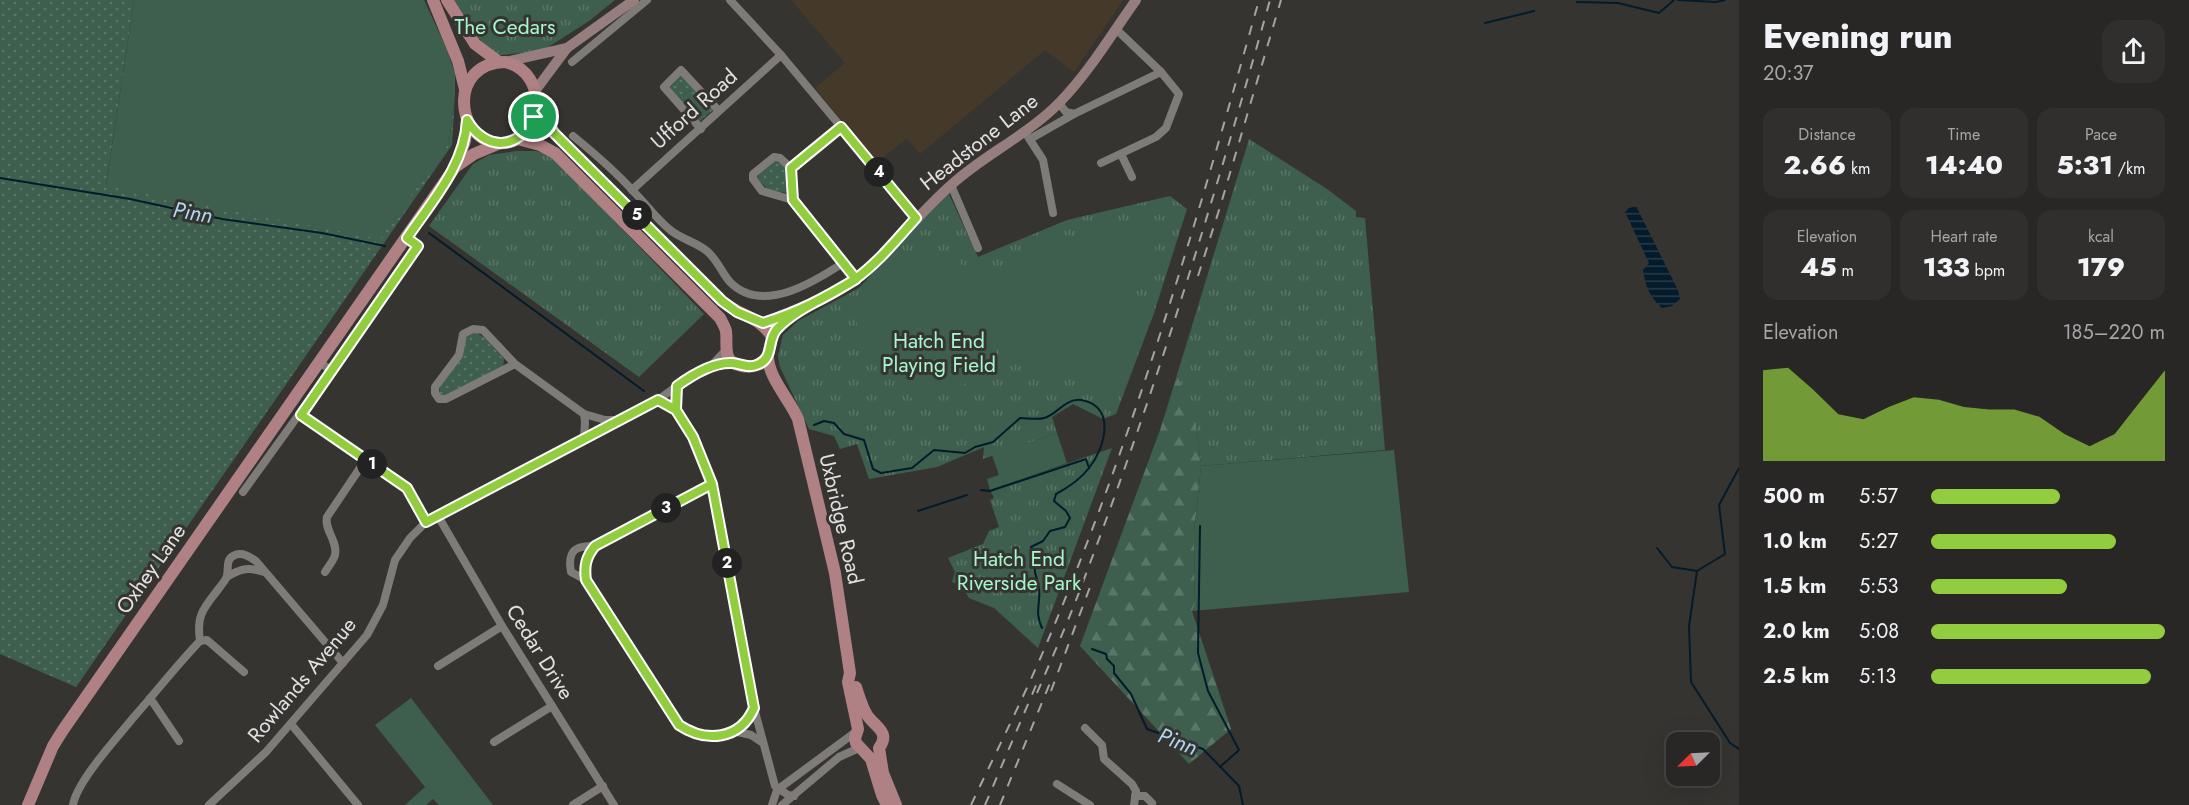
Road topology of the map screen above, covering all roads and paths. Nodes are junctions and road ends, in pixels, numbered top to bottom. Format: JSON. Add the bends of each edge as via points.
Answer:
{"nodes":[{"id":1,"x":433,"y":0,"type":"edge"},
{"id":2,"x":447,"y":0,"type":"edge"},
{"id":3,"x":634,"y":0,"type":"edge"},
{"id":4,"x":647,"y":0,"type":"edge"},
{"id":5,"x":730,"y":0,"type":"edge"},
{"id":6,"x":1136,"y":0,"type":"edge"},
{"id":7,"x":1117,"y":30,"type":"junction"},
{"id":8,"x":580,"y":38,"type":"junction"},
{"id":9,"x":567,"y":48,"type":"junction"},
{"id":10,"x":588,"y":49,"type":"junction"},
{"id":11,"x":781,"y":55,"type":"junction"},
{"id":12,"x":502,"y":62,"type":"junction"},
{"id":13,"x":572,"y":62,"type":"dead end"},
{"id":14,"x":1161,"y":72,"type":"junction"},
{"id":15,"x":465,"y":90,"type":"junction"},
{"id":16,"x":535,"y":98,"type":"junction"},
{"id":17,"x":1059,"y":104,"type":"junction"},
{"id":18,"x":718,"y":110,"type":"junction"},
{"id":19,"x":1074,"y":114,"type":"junction"},
{"id":20,"x":467,"y":120,"type":"junction"},
{"id":21,"x":841,"y":127,"type":"junction"},
{"id":22,"x":701,"y":129,"type":"junction"},
{"id":23,"x":1027,"y":135,"type":"junction"},
{"id":24,"x":573,"y":136,"type":"dead end"},
{"id":25,"x":518,"y":139,"type":"junction"},
{"id":26,"x":500,"y":143,"type":"junction"},
{"id":27,"x":1121,"y":154,"type":"junction"},
{"id":28,"x":1101,"y":163,"type":"dead end"},
{"id":29,"x":454,"y":167,"type":"junction"},
{"id":30,"x":791,"y":168,"type":"junction"},
{"id":31,"x":1132,"y":177,"type":"dead end"},
{"id":32,"x":951,"y":184,"type":"junction"},
{"id":33,"x":632,"y":190,"type":"junction"},
{"id":34,"x":793,"y":200,"type":"junction"},
{"id":35,"x":1053,"y":213,"type":"dead end"},
{"id":36,"x":916,"y":218,"type":"junction"},
{"id":37,"x":407,"y":238,"type":"junction"},
{"id":38,"x":978,"y":248,"type":"dead end"},
{"id":39,"x":843,"y":262,"type":"junction"},
{"id":40,"x":856,"y":279,"type":"junction"},
{"id":41,"x":795,"y":313,"type":"junction"},
{"id":42,"x":749,"y":318,"type":"junction"},
{"id":43,"x":763,"y":323,"type":"junction"},
{"id":44,"x":726,"y":331,"type":"junction"},
{"id":45,"x":772,"y":337,"type":"junction"},
{"id":46,"x":725,"y":351,"type":"junction"},
{"id":47,"x":768,"y":357,"type":"junction"},
{"id":48,"x":319,"y":362,"type":"junction"},
{"id":49,"x":733,"y":363,"type":"junction"},
{"id":50,"x":515,"y":364,"type":"junction"},
{"id":51,"x":711,"y":366,"type":"junction"},
{"id":52,"x":756,"y":366,"type":"junction"},
{"id":53,"x":331,"y":370,"type":"junction"},
{"id":54,"x":774,"y":380,"type":"junction"},
{"id":55,"x":677,"y":386,"type":"junction"},
{"id":56,"x":658,"y":400,"type":"junction"},
{"id":57,"x":676,"y":410,"type":"junction"},
{"id":58,"x":584,"y":414,"type":"junction"},
{"id":59,"x":301,"y":415,"type":"junction"},
{"id":60,"x":620,"y":421,"type":"junction"},
{"id":61,"x":584,"y":439,"type":"junction"},
{"id":62,"x":366,"y":459,"type":"junction"},
{"id":63,"x":712,"y":484,"type":"junction"},
{"id":64,"x":243,"y":492,"type":"dead end"},
{"id":65,"x":438,"y":516,"type":"junction"},
{"id":66,"x":426,"y":522,"type":"junction"},
{"id":67,"x":595,"y":546,"type":"junction"},
{"id":68,"x":264,"y":572,"type":"junction"},
{"id":69,"x":325,"y":572,"type":"dead end"},
{"id":70,"x":227,"y":577,"type":"junction"},
{"id":71,"x":586,"y":580,"type":"junction"},
{"id":72,"x":502,"y":626,"type":"junction"},
{"id":73,"x":200,"y":641,"type":"junction"},
{"id":74,"x":343,"y":663,"type":"junction"},
{"id":75,"x":438,"y":666,"type":"dead end"},
{"id":76,"x":244,"y":672,"type":"dead end"},
{"id":77,"x":850,"y":673,"type":"junction"},
{"id":78,"x":150,"y":698,"type":"junction"},
{"id":79,"x":552,"y":706,"type":"junction"},
{"id":80,"x":754,"y":708,"type":"junction"},
{"id":81,"x":291,"y":724,"type":"junction"},
{"id":82,"x":875,"y":724,"type":"junction"},
{"id":83,"x":1085,"y":728,"type":"dead end"},
{"id":84,"x":857,"y":730,"type":"junction"},
{"id":85,"x":733,"y":731,"type":"junction"},
{"id":86,"x":179,"y":741,"type":"dead end"},
{"id":87,"x":494,"y":742,"type":"dead end"},
{"id":88,"x":763,"y":743,"type":"junction"},
{"id":89,"x":879,"y":748,"type":"junction"},
{"id":90,"x":862,"y":749,"type":"junction"},
{"id":91,"x":1056,"y":784,"type":"dead end"},
{"id":92,"x":603,"y":786,"type":"junction"},
{"id":93,"x":777,"y":790,"type":"junction"},
{"id":94,"x":794,"y":796,"type":"junction"},
{"id":95,"x":1135,"y":796,"type":"junction"},
{"id":96,"x":882,"y":802,"type":"edge"},
{"id":97,"x":1152,"y":803,"type":"dead end"},
{"id":98,"x":28,"y":805,"type":"edge"},
{"id":99,"x":73,"y":805,"type":"edge"},
{"id":100,"x":209,"y":805,"type":"edge"},
{"id":101,"x":357,"y":805,"type":"edge"},
{"id":102,"x":573,"y":805,"type":"edge"},
{"id":103,"x":614,"y":805,"type":"edge"},
{"id":104,"x":772,"y":805,"type":"edge"},
{"id":105,"x":782,"y":805,"type":"edge"},
{"id":106,"x":896,"y":805,"type":"edge"},
{"id":107,"x":1090,"y":805,"type":"edge"},
{"id":108,"x":1134,"y":805,"type":"edge"}],
"edges":[{"from":1,"to":15,"type":"main road","via":[[459,61]]},
{"from":2,"to":12,"type":"main road","via":[[475,44]]},
{"from":3,"to":8,"type":"street"},
{"from":4,"to":10,"type":"street"},
{"from":5,"to":11,"type":"street"},
{"from":6,"to":7,"type":"street","name":"Headstone Lane"},
{"from":7,"to":14,"type":"street"},
{"from":7,"to":17,"type":"street","name":"Headstone Lane"},
{"from":8,"to":9,"type":"street"},
{"from":8,"to":10,"type":"street"},
{"from":9,"to":12,"type":"street"},
{"from":9,"to":16,"type":"street"},
{"from":10,"to":13,"type":"street"},
{"from":11,"to":18,"type":"street","name":"Ufford Road"},
{"from":11,"to":21,"type":"street"},
{"from":12,"to":15,"type":"main road","via":[[486,65],[474,73]]},
{"from":12,"to":16,"type":"main road","via":[[526,72]]},
{"from":14,"to":19,"type":"street"},
{"from":14,"to":27,"type":"street","via":[[1179,94],[1166,128]]},
{"from":15,"to":20,"type":"main road"},
{"from":16,"to":25,"type":"main road","via":[[531,126]]},
{"from":16,"to":42,"type":"main road","via":[[554,133],[722,301]]},
{"from":17,"to":19,"type":"street"},
{"from":17,"to":23,"type":"street","name":"Headstone Lane"},
{"from":18,"to":22,"type":"street","name":"Ufford Road"},
{"from":18,"to":22,"type":"street","via":[[681,70],[664,87]]},
{"from":19,"to":23,"type":"street"},
{"from":20,"to":26,"type":"main road","via":[[478,134]]},
{"from":20,"to":29,"type":"main road","name":"Oxhey Lane","via":[[465,141]]},
{"from":21,"to":30,"type":"street"},
{"from":21,"to":36,"type":"street"},
{"from":22,"to":33,"type":"street","name":"Ufford Road"},
{"from":23,"to":32,"type":"street","name":"Headstone Lane"},
{"from":23,"to":35,"type":"street","via":[[1043,160]]},
{"from":24,"to":33,"type":"street"},
{"from":25,"to":26,"type":"main road"},
{"from":25,"to":44,"type":"main road","via":[[555,153],[720,318]]},
{"from":26,"to":29,"type":"main road","name":"Oxhey Lane"},
{"from":27,"to":28,"type":"street"},
{"from":27,"to":31,"type":"street"},
{"from":29,"to":37,"type":"main road","name":"Oxhey Lane"},
{"from":30,"to":34,"type":"street"},
{"from":30,"to":34,"type":"street","via":[[774,157],[753,174],[753,179],[762,191]]},
{"from":32,"to":36,"type":"street","name":"Headstone Lane"},
{"from":32,"to":38,"type":"street"},
{"from":33,"to":39,"type":"street","via":[[670,230],[708,252],[740,290],[773,296],[817,280]]},
{"from":34,"to":39,"type":"street"},
{"from":36,"to":40,"type":"street","name":"Headstone Lane"},
{"from":37,"to":48,"type":"main road","name":"Oxhey Lane"},
{"from":37,"to":53,"type":"street","via":[[418,246]]},
{"from":39,"to":40,"type":"street"},
{"from":40,"to":41,"type":"street","name":"Headstone Lane"},
{"from":41,"to":43,"type":"street","name":"Headstone Lane"},
{"from":41,"to":45,"type":"street","name":"Headstone Lane"},
{"from":42,"to":43,"type":"main road"},
{"from":42,"to":44,"type":"main road","via":[[738,320]]},
{"from":43,"to":45,"type":"main road"},
{"from":44,"to":46,"type":"main road"},
{"from":45,"to":47,"type":"main road","name":"Uxbridge Road"},
{"from":46,"to":49,"type":"main road"},
{"from":46,"to":51,"type":"street","name":"Rowlands Avenue"},
{"from":47,"to":52,"type":"main road"},
{"from":47,"to":54,"type":"main road","name":"Uxbridge Road"},
{"from":48,"to":53,"type":"street"},
{"from":48,"to":98,"type":"main road","name":"Oxhey Lane","via":[[63,730]]},
{"from":49,"to":51,"type":"street"},
{"from":49,"to":52,"type":"main road"},
{"from":50,"to":50,"type":"street","via":[[446,399],[439,399],[435,393],[435,387],[459,355],[463,334],[472,329],[483,330]]},
{"from":50,"to":58,"type":"street"},
{"from":51,"to":55,"type":"street","name":"Rowlands Avenue"},
{"from":52,"to":54,"type":"main road","name":"Uxbridge Road"},
{"from":53,"to":59,"type":"street"},
{"from":54,"to":77,"type":"main road","name":"Uxbridge Road","via":[[798,419],[835,573]]},
{"from":55,"to":56,"type":"street","name":"Rowlands Avenue"},
{"from":55,"to":57,"type":"street"},
{"from":56,"to":57,"type":"street"},
{"from":56,"to":60,"type":"street","name":"Rowlands Avenue"},
{"from":57,"to":63,"type":"street","via":[[693,437]]},
{"from":58,"to":60,"type":"street"},
{"from":58,"to":61,"type":"street"},
{"from":59,"to":62,"type":"street"},
{"from":59,"to":64,"type":"street"},
{"from":60,"to":61,"type":"street","name":"Rowlands Avenue"},
{"from":61,"to":65,"type":"street","name":"Rowlands Avenue"},
{"from":62,"to":66,"type":"street","via":[[407,488]]},
{"from":62,"to":69,"type":"street","via":[[327,517],[335,555]]},
{"from":63,"to":67,"type":"street"},
{"from":63,"to":80,"type":"street"},
{"from":65,"to":66,"type":"street","name":"Rowlands Avenue"},
{"from":65,"to":72,"type":"street","name":"Cedar Drive"},
{"from":66,"to":74,"type":"street","name":"Rowlands Avenue","via":[[394,560],[383,605],[367,635]]},
{"from":67,"to":71,"type":"street","via":[[584,568]]},
{"from":67,"to":71,"type":"street","via":[[583,545],[569,560],[571,572]]},
{"from":68,"to":70,"type":"street","via":[[249,568]]},
{"from":68,"to":70,"type":"street","via":[[246,554],[236,554],[227,565]]},
{"from":68,"to":74,"type":"street"},
{"from":70,"to":73,"type":"street","via":[[203,609],[198,624]]},
{"from":71,"to":85,"type":"street","via":[[679,725],[693,734],[712,737]]},
{"from":72,"to":75,"type":"street"},
{"from":72,"to":79,"type":"street","name":"Cedar Drive"},
{"from":73,"to":76,"type":"street","via":[[207,640]]},
{"from":73,"to":78,"type":"street"},
{"from":74,"to":81,"type":"street","name":"Rowlands Avenue"},
{"from":77,"to":82,"type":"main road","name":"Uxbridge Road"},
{"from":77,"to":84,"type":"main road","name":"Uxbridge Road"},
{"from":78,"to":86,"type":"street"},
{"from":78,"to":99,"type":"street","via":[[102,756]]},
{"from":79,"to":87,"type":"street"},
{"from":79,"to":92,"type":"street","name":"Cedar Drive"},
{"from":80,"to":85,"type":"street","via":[[750,718]]},
{"from":80,"to":88,"type":"street"},
{"from":81,"to":100,"type":"street","name":"Rowlands Avenue"},
{"from":81,"to":101,"type":"street"},
{"from":82,"to":84,"type":"main road","via":[[867,723]]},
{"from":82,"to":89,"type":"main road","name":"Uxbridge Road","via":[[884,735]]},
{"from":83,"to":95,"type":"street","via":[[1102,745],[1104,759],[1132,784]]},
{"from":84,"to":90,"type":"main road","name":"Uxbridge Road","via":[[855,738]]},
{"from":84,"to":93,"type":"street"},
{"from":85,"to":88,"type":"street"},
{"from":88,"to":93,"type":"street"},
{"from":89,"to":90,"type":"main road","via":[[874,752]]},
{"from":89,"to":106,"type":"main road","name":"Uxbridge Road","via":[[883,773]]},
{"from":90,"to":94,"type":"street","via":[[839,757]]},
{"from":90,"to":96,"type":"main road","name":"Uxbridge Road","via":[[874,766]]},
{"from":91,"to":107,"type":"street"},
{"from":92,"to":102,"type":"street"},
{"from":92,"to":103,"type":"street","name":"Cedar Drive"},
{"from":93,"to":94,"type":"street"},
{"from":93,"to":104,"type":"street"},
{"from":94,"to":105,"type":"street"},
{"from":95,"to":97,"type":"street","via":[[1145,796]]},
{"from":95,"to":108,"type":"street"}]}
